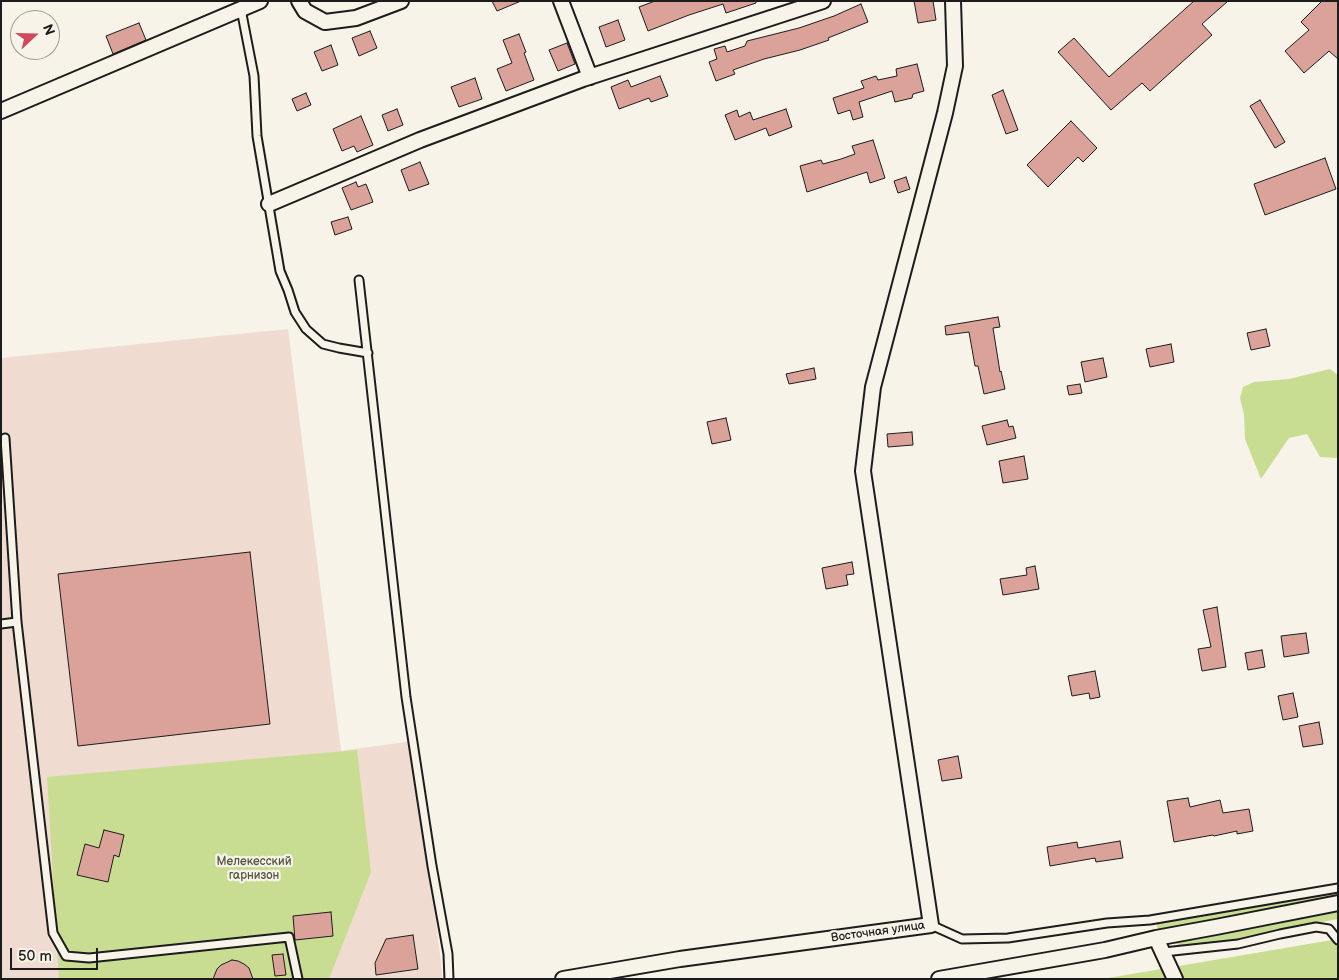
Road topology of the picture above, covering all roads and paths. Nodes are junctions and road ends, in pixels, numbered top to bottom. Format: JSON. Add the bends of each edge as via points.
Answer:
{"nodes":[{"id":1,"x":260,"y":1,"type":"edge"},
{"id":2,"x":299,"y":1,"type":"edge"},
{"id":3,"x":401,"y":1,"type":"edge"},
{"id":4,"x":561,"y":1,"type":"edge"},
{"id":5,"x":823,"y":1,"type":"edge"},
{"id":6,"x":952,"y":1,"type":"edge"},
{"id":7,"x":241,"y":9,"type":"junction"},
{"id":8,"x":590,"y":77,"type":"junction"},
{"id":9,"x":1,"y":112,"type":"edge"},
{"id":10,"x":269,"y":204,"type":"junction"},
{"id":11,"x":360,"y":280,"type":"dead end"},
{"id":12,"x":368,"y":353,"type":"junction"},
{"id":13,"x":5,"y":438,"type":"dead end"},
{"id":14,"x":17,"y":622,"type":"junction"},
{"id":15,"x":1,"y":624,"type":"edge"},
{"id":16,"x":1338,"y":888,"type":"edge"},
{"id":17,"x":1338,"y":903,"type":"edge"},
{"id":18,"x":931,"y":925,"type":"junction"},
{"id":19,"x":1156,"y":938,"type":"junction"},
{"id":20,"x":1338,"y":940,"type":"edge"},
{"id":21,"x":1164,"y":952,"type":"junction"},
{"id":22,"x":298,"y":979,"type":"edge"},
{"id":23,"x":449,"y":979,"type":"edge"},
{"id":24,"x":564,"y":979,"type":"edge"},
{"id":25,"x":939,"y":979,"type":"edge"},
{"id":26,"x":1175,"y":979,"type":"edge"}],
"edges":[{"from":1,"to":7,"type":"street"},
{"from":2,"to":3,"type":"street","via":[[305,11],[325,22],[356,18]]},
{"from":4,"to":8,"type":"street"},
{"from":5,"to":8,"type":"street"},
{"from":6,"to":18,"type":"street","via":[[955,66],[873,387],[863,471]]},
{"from":7,"to":9,"type":"street"},
{"from":7,"to":10,"type":"lane","via":[[254,76],[257,136]]},
{"from":8,"to":10,"type":"street","via":[[420,140]]},
{"from":10,"to":12,"type":"lane","via":[[280,271],[295,312],[306,329],[323,344]]},
{"from":11,"to":12,"type":"lane"},
{"from":12,"to":23,"type":"lane","via":[[406,697],[448,954]]},
{"from":13,"to":14,"type":"lane"},
{"from":14,"to":15,"type":"lane"},
{"from":14,"to":22,"type":"lane","via":[[53,932],[66,956],[89,958],[289,938]]},
{"from":16,"to":18,"type":"lane","name":"Восточная улица","via":[[1150,920],[1008,938],[962,939]]},
{"from":17,"to":19,"type":"street"},
{"from":18,"to":24,"type":"street","name":"Восточная улица","via":[[680,959]]},
{"from":19,"to":21,"type":"street"},
{"from":19,"to":25,"type":"street"},
{"from":20,"to":21,"type":"lane","via":[[1328,929],[1316,927],[1238,944]]},
{"from":21,"to":26,"type":"street"}]}
